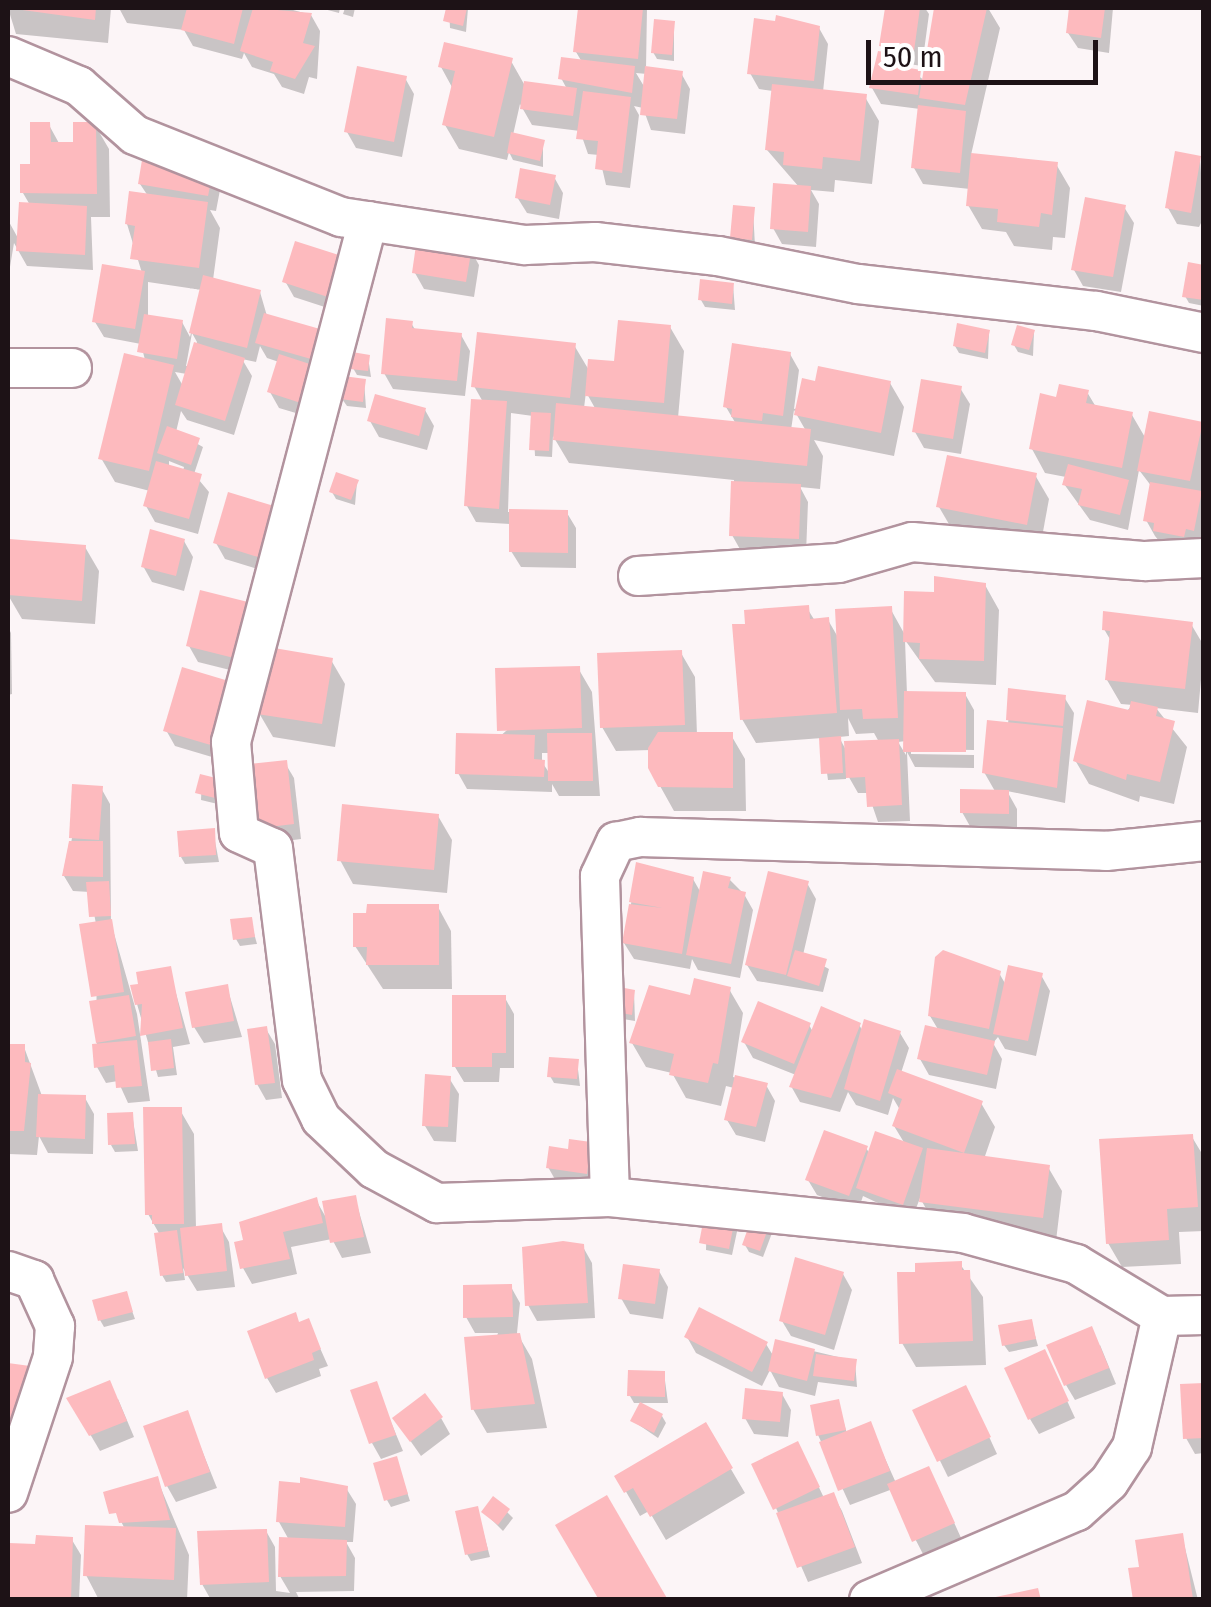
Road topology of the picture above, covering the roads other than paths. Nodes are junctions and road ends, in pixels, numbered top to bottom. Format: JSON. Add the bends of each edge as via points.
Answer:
{"nodes":[{"id":1,"x":8,"y":56,"type":"edge"},
{"id":2,"x":368,"y":221,"type":"junction"},
{"id":3,"x":1204,"y":334,"type":"edge"},
{"id":4,"x":8,"y":368,"type":"edge"},
{"id":5,"x":72,"y":368,"type":"dead end"},
{"id":6,"x":1204,"y":558,"type":"edge"},
{"id":7,"x":638,"y":576,"type":"dead end"},
{"id":8,"x":1204,"y":841,"type":"edge"},
{"id":9,"x":610,"y":1197,"type":"junction"},
{"id":10,"x":8,"y":1272,"type":"edge"},
{"id":11,"x":1204,"y":1315,"type":"edge"},
{"id":12,"x":1162,"y":1316,"type":"junction"},
{"id":13,"x":8,"y":1493,"type":"edge"},
{"id":14,"x":869,"y":1600,"type":"edge"}],
"edges":[{"from":1,"to":2,"type":"street","via":[[79,86],[135,134],[341,217]]},
{"from":2,"to":3,"type":"street","via":[[525,246],[595,242],[718,256],[858,284],[1096,311]]},
{"from":2,"to":9,"type":"street","via":[[231,742],[239,834],[273,848],[302,1080],[321,1119],[374,1169],[437,1203]]},
{"from":4,"to":5,"type":"street"},
{"from":6,"to":7,"type":"street","via":[[1146,561],[912,542],[839,563]]},
{"from":8,"to":9,"type":"street","via":[[1106,851],[640,836],[616,842],[600,876]]},
{"from":9,"to":12,"type":"street","via":[[964,1233],[1076,1264]]},
{"from":10,"to":13,"type":"street","via":[[34,1280],[55,1326],[53,1357]]},
{"from":11,"to":12,"type":"street"},
{"from":12,"to":14,"type":"street","via":[[1132,1447],[1109,1482],[1077,1510]]}]}
